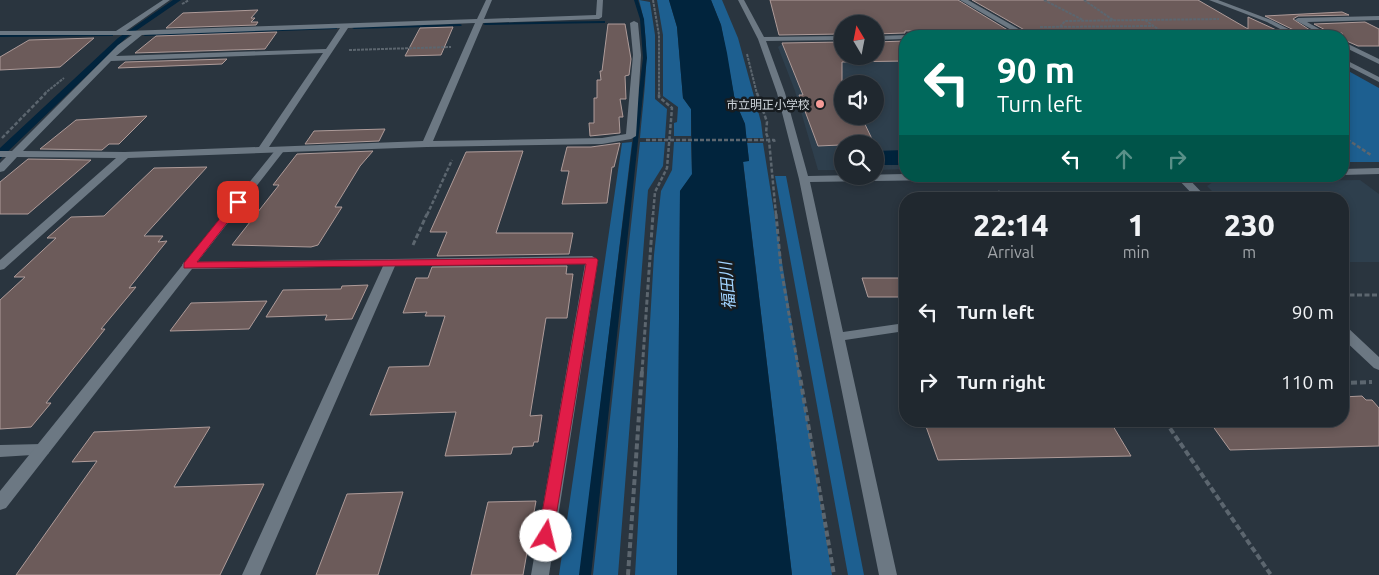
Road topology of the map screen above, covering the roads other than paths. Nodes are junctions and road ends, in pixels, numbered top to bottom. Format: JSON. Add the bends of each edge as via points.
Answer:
{"nodes":[{"id":1,"x":167,"y":0,"type":"edge"},
{"id":2,"x":488,"y":0,"type":"edge"},
{"id":3,"x":600,"y":0,"type":"edge"},
{"id":4,"x":740,"y":0,"type":"edge"},
{"id":5,"x":963,"y":0,"type":"edge"},
{"id":6,"x":1212,"y":0,"type":"edge"},
{"id":7,"x":1379,"y":18,"type":"edge"},
{"id":8,"x":479,"y":20,"type":"junction"},
{"id":9,"x":634,"y":23,"type":"dead end"},
{"id":10,"x":346,"y":25,"type":"junction"},
{"id":11,"x":1016,"y":30,"type":"edge"},
{"id":12,"x":1286,"y":30,"type":"edge"},
{"id":13,"x":1318,"y":30,"type":"edge"},
{"id":14,"x":140,"y":32,"type":"junction"},
{"id":15,"x":0,"y":33,"type":"edge"},
{"id":16,"x":119,"y":33,"type":"junction"},
{"id":17,"x":899,"y":37,"type":"edge"},
{"id":18,"x":834,"y":38,"type":"edge"},
{"id":19,"x":884,"y":38,"type":"edge"},
{"id":20,"x":762,"y":39,"type":"junction"},
{"id":21,"x":1349,"y":46,"type":"edge"},
{"id":22,"x":328,"y":51,"type":"junction"},
{"id":23,"x":1366,"y":55,"type":"junction"},
{"id":24,"x":1379,"y":55,"type":"edge"},
{"id":25,"x":110,"y":59,"type":"junction"},
{"id":26,"x":1379,"y":62,"type":"edge"},
{"id":27,"x":1349,"y":64,"type":"edge"},
{"id":28,"x":1379,"y":80,"type":"edge"},
{"id":29,"x":427,"y":144,"type":"junction"},
{"id":30,"x":262,"y":150,"type":"junction"},
{"id":31,"x":280,"y":150,"type":"junction"},
{"id":32,"x":0,"y":154,"type":"edge"},
{"id":33,"x":17,"y":154,"type":"junction"},
{"id":34,"x":125,"y":155,"type":"junction"},
{"id":35,"x":0,"y":169,"type":"edge"},
{"id":36,"x":1379,"y":171,"type":"edge"},
{"id":37,"x":1349,"y":172,"type":"edge"},
{"id":38,"x":899,"y":178,"type":"edge"},
{"id":39,"x":804,"y":179,"type":"junction"},
{"id":40,"x":1186,"y":182,"type":"edge"},
{"id":41,"x":1196,"y":192,"type":"edge"},
{"id":42,"x":398,"y":264,"type":"junction"},
{"id":43,"x":188,"y":265,"type":"junction"},
{"id":44,"x":0,"y":266,"type":"edge"},
{"id":45,"x":899,"y":328,"type":"edge"},
{"id":46,"x":836,"y":337,"type":"junction"},
{"id":47,"x":1349,"y":337,"type":"edge"},
{"id":48,"x":1379,"y":365,"type":"edge"},
{"id":49,"x":42,"y":450,"type":"junction"},
{"id":50,"x":0,"y":451,"type":"edge"},
{"id":51,"x":0,"y":504,"type":"edge"},
{"id":52,"x":251,"y":575,"type":"edge"},
{"id":53,"x":540,"y":575,"type":"edge"},
{"id":54,"x":888,"y":575,"type":"edge"}],
"edges":[{"from":1,"to":16,"type":"street"},
{"from":2,"to":8,"type":"street"},
{"from":3,"to":8,"type":"street","via":[[599,17]]},
{"from":4,"to":20,"type":"street"},
{"from":5,"to":11,"type":"street"},
{"from":6,"to":12,"type":"street"},
{"from":7,"to":13,"type":"street","via":[[1298,20]]},
{"from":8,"to":10,"type":"street"},
{"from":8,"to":29,"type":"street"},
{"from":9,"to":29,"type":"street","via":[[637,55],[632,136],[602,141]]},
{"from":10,"to":14,"type":"street"},
{"from":10,"to":22,"type":"street"},
{"from":14,"to":16,"type":"street"},
{"from":14,"to":25,"type":"street"},
{"from":15,"to":16,"type":"street"},
{"from":17,"to":19,"type":"street"},
{"from":18,"to":20,"type":"street"},
{"from":20,"to":39,"type":"street","via":[[781,93]]},
{"from":21,"to":23,"type":"street"},
{"from":22,"to":25,"type":"street"},
{"from":22,"to":30,"type":"street"},
{"from":23,"to":24,"type":"street"},
{"from":23,"to":26,"type":"street"},
{"from":25,"to":33,"type":"street"},
{"from":27,"to":28,"type":"street"},
{"from":29,"to":31,"type":"street"},
{"from":30,"to":31,"type":"street"},
{"from":30,"to":34,"type":"street"},
{"from":31,"to":43,"type":"street"},
{"from":32,"to":33,"type":"street"},
{"from":33,"to":34,"type":"street"},
{"from":33,"to":35,"type":"street"},
{"from":34,"to":44,"type":"street"},
{"from":36,"to":37,"type":"street"},
{"from":38,"to":39,"type":"street"},
{"from":39,"to":46,"type":"street"},
{"from":40,"to":41,"type":"street"},
{"from":42,"to":43,"type":"street"},
{"from":42,"to":52,"type":"street"},
{"from":42,"to":53,"type":"street","via":[[592,260]]},
{"from":43,"to":49,"type":"street"},
{"from":45,"to":46,"type":"street"},
{"from":46,"to":54,"type":"street"},
{"from":47,"to":48,"type":"street"},
{"from":49,"to":50,"type":"street"},
{"from":49,"to":51,"type":"street"}]}
